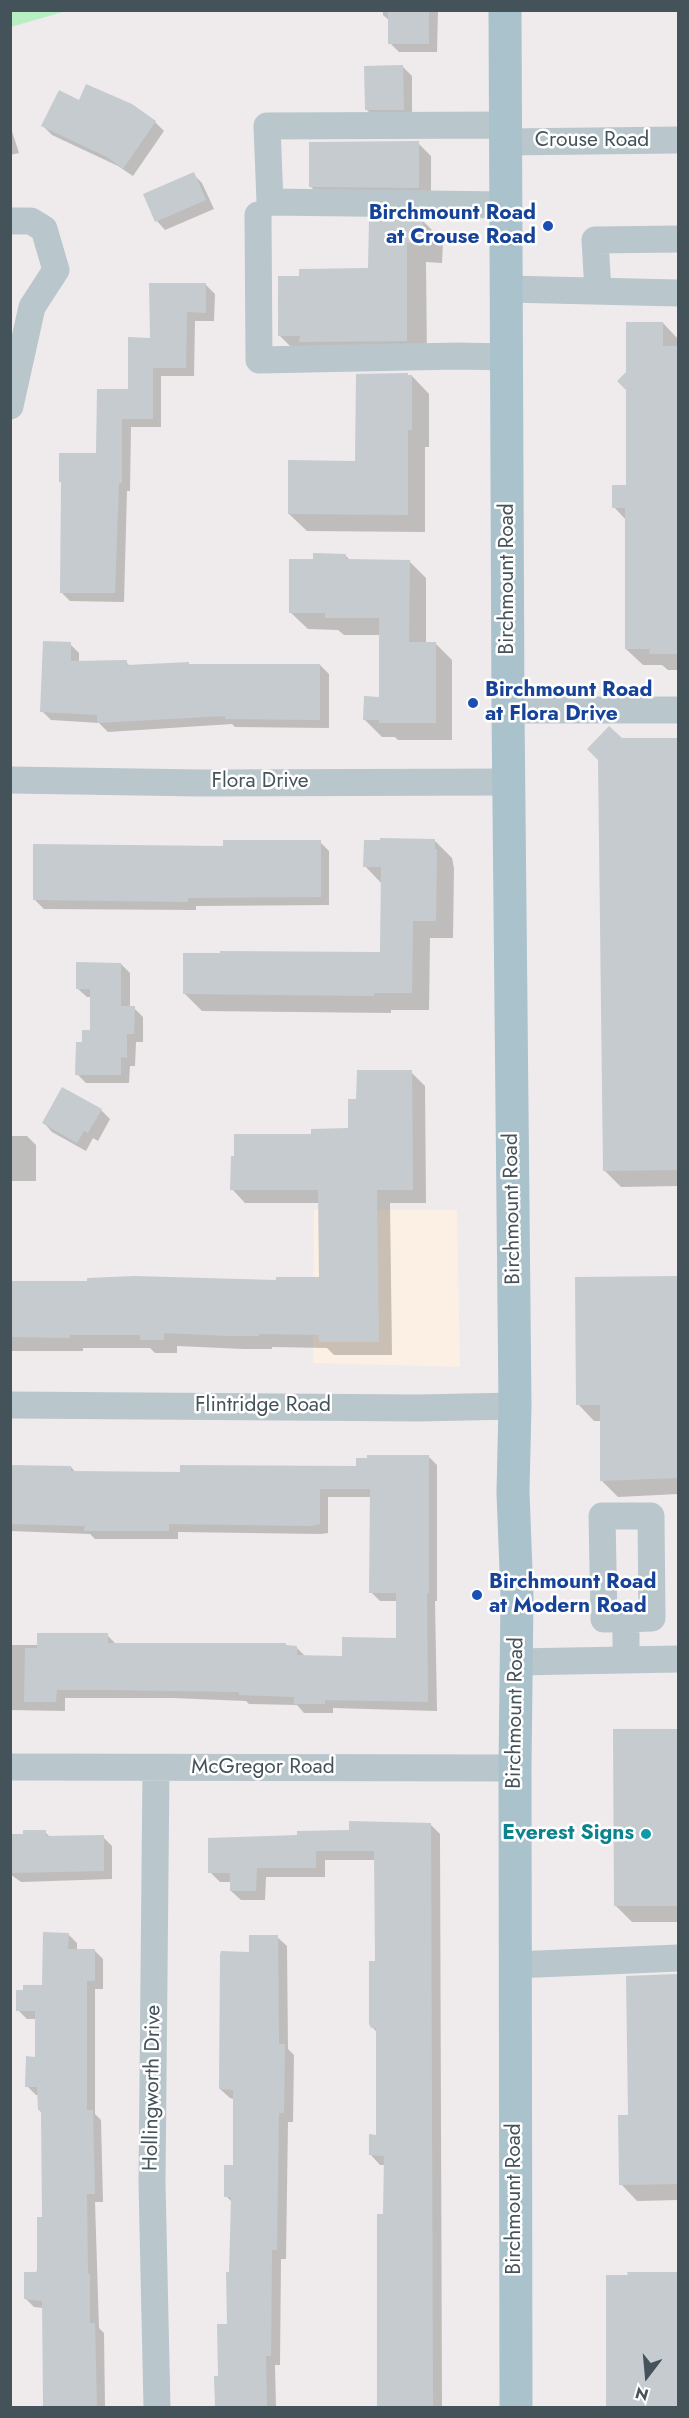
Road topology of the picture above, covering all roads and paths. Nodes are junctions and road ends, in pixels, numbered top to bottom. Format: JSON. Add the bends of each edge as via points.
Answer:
{"nodes":[{"id":1,"x":505,"y":10,"type":"edge"},
{"id":2,"x":506,"y":133,"type":"junction"},
{"id":3,"x":678,"y":140,"type":"edge"},
{"id":4,"x":507,"y":205,"type":"junction"},
{"id":5,"x":258,"y":215,"type":"dead end"},
{"id":6,"x":10,"y":222,"type":"edge"},
{"id":7,"x":678,"y":239,"type":"edge"},
{"id":8,"x":507,"y":289,"type":"junction"},
{"id":9,"x":598,"y":291,"type":"junction"},
{"id":10,"x":678,"y":293,"type":"edge"},
{"id":11,"x":507,"y":357,"type":"junction"},
{"id":12,"x":10,"y":406,"type":"edge"},
{"id":13,"x":508,"y":710,"type":"junction"},
{"id":14,"x":678,"y":710,"type":"edge"},
{"id":15,"x":10,"y":780,"type":"edge"},
{"id":16,"x":510,"y":782,"type":"junction"},
{"id":17,"x":10,"y":1405,"type":"edge"},
{"id":18,"x":515,"y":1406,"type":"junction"},
{"id":19,"x":626,"y":1618,"type":"dead end"},
{"id":20,"x":678,"y":1659,"type":"edge"},
{"id":21,"x":626,"y":1660,"type":"junction"},
{"id":22,"x":516,"y":1662,"type":"junction"},
{"id":23,"x":10,"y":1767,"type":"edge"},
{"id":24,"x":156,"y":1768,"type":"junction"},
{"id":25,"x":514,"y":1768,"type":"junction"},
{"id":26,"x":678,"y":1958,"type":"edge"},
{"id":27,"x":515,"y":1965,"type":"junction"},
{"id":28,"x":157,"y":2408,"type":"edge"},
{"id":29,"x":516,"y":2408,"type":"edge"}],
"edges":[{"from":1,"to":2,"type":"main road","name":"Birchmount Road"},
{"from":2,"to":3,"type":"street","name":"Crouse Road"},
{"from":2,"to":4,"type":"main road","name":"Birchmount Road"},
{"from":2,"to":4,"type":"street","name":"Crouse Road","via":[[267,126],[270,202]]},
{"from":4,"to":8,"type":"main road","name":"Birchmount Road"},
{"from":5,"to":11,"type":"street","via":[[259,360]]},
{"from":6,"to":12,"type":"street","via":[[31,221],[44,229],[56,270],[32,307]]},
{"from":7,"to":9,"type":"street","via":[[596,240]]},
{"from":8,"to":9,"type":"street"},
{"from":8,"to":11,"type":"main road","name":"Birchmount Road"},
{"from":9,"to":10,"type":"street"},
{"from":11,"to":13,"type":"main road","name":"Birchmount Road"},
{"from":13,"to":14,"type":"street"},
{"from":13,"to":16,"type":"main road","name":"Birchmount Road"},
{"from":15,"to":16,"type":"street","name":"Flora Drive"},
{"from":16,"to":18,"type":"main road","name":"Birchmount Road"},
{"from":17,"to":18,"type":"street","name":"Flintridge Road"},
{"from":18,"to":22,"type":"main road","name":"Birchmount Road"},
{"from":19,"to":21,"type":"street"},
{"from":20,"to":21,"type":"street"},
{"from":21,"to":22,"type":"street"},
{"from":22,"to":25,"type":"main road","name":"Birchmount Road"},
{"from":23,"to":24,"type":"street","name":"McGregor Road"},
{"from":24,"to":25,"type":"street","name":"McGregor Road"},
{"from":24,"to":28,"type":"street","name":"Hollingworth Drive","via":[[152,2184]]},
{"from":25,"to":27,"type":"main road","name":"Birchmount Road"},
{"from":26,"to":27,"type":"street"},
{"from":27,"to":29,"type":"main road","name":"Birchmount Road"}]}
